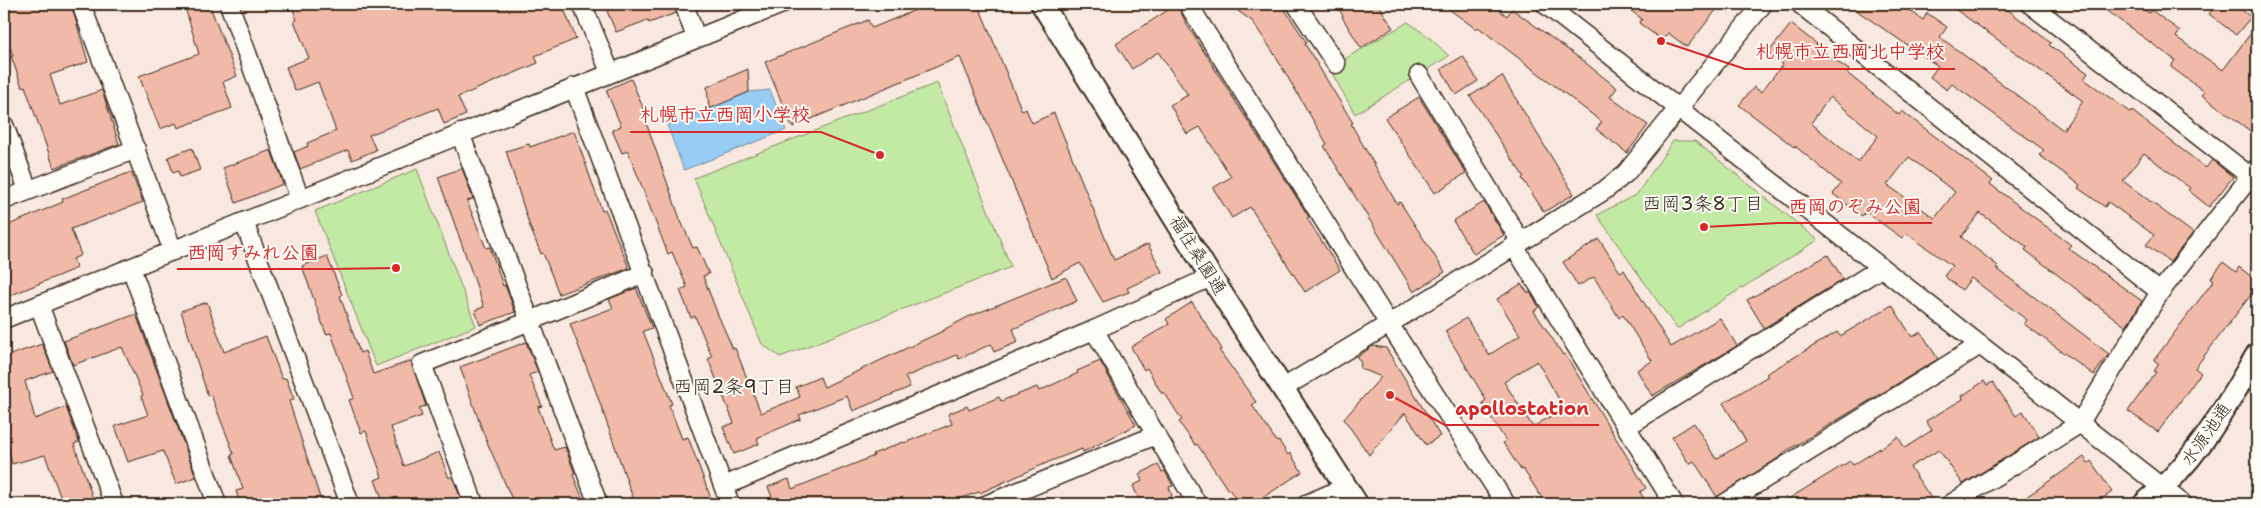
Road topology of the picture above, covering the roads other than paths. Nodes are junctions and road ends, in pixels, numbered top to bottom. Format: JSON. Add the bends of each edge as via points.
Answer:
{"nodes":[{"id":1,"x":81,"y":4,"type":"edge"},
{"id":2,"x":229,"y":4,"type":"edge"},
{"id":3,"x":582,"y":4,"type":"edge"},
{"id":4,"x":684,"y":4,"type":"edge"},
{"id":5,"x":782,"y":4,"type":"edge"},
{"id":6,"x":1042,"y":4,"type":"edge"},
{"id":7,"x":1188,"y":4,"type":"edge"},
{"id":8,"x":1296,"y":4,"type":"edge"},
{"id":9,"x":1545,"y":4,"type":"edge"},
{"id":10,"x":1763,"y":4,"type":"edge"},
{"id":11,"x":1800,"y":4,"type":"edge"},
{"id":12,"x":2030,"y":4,"type":"edge"},
{"id":13,"x":696,"y":38,"type":"junction"},
{"id":14,"x":1336,"y":64,"type":"dead end"},
{"id":15,"x":610,"y":72,"type":"junction"},
{"id":16,"x":1419,"y":75,"type":"dead end"},
{"id":17,"x":574,"y":87,"type":"junction"},
{"id":18,"x":1679,"y":108,"type":"junction"},
{"id":19,"x":4,"y":125,"type":"edge"},
{"id":20,"x":460,"y":133,"type":"junction"},
{"id":21,"x":136,"y":149,"type":"junction"},
{"id":22,"x":2254,"y":172,"type":"edge"},
{"id":23,"x":28,"y":190,"type":"junction"},
{"id":24,"x":300,"y":199,"type":"junction"},
{"id":25,"x":4,"y":200,"type":"edge"},
{"id":26,"x":244,"y":222,"type":"junction"},
{"id":27,"x":1518,"y":244,"type":"junction"},
{"id":28,"x":174,"y":251,"type":"junction"},
{"id":29,"x":132,"y":268,"type":"junction"},
{"id":30,"x":1881,"y":268,"type":"junction"},
{"id":31,"x":645,"y":273,"type":"junction"},
{"id":32,"x":1212,"y":277,"type":"junction"},
{"id":33,"x":2160,"y":292,"type":"junction"},
{"id":34,"x":39,"y":305,"type":"junction"},
{"id":35,"x":4,"y":319,"type":"edge"},
{"id":36,"x":530,"y":321,"type":"junction"},
{"id":37,"x":1390,"y":324,"type":"junction"},
{"id":38,"x":1094,"y":330,"type":"junction"},
{"id":39,"x":1980,"y":345,"type":"junction"},
{"id":40,"x":2257,"y":354,"type":"edge"},
{"id":41,"x":1283,"y":388,"type":"junction"},
{"id":42,"x":2079,"y":424,"type":"junction"},
{"id":43,"x":1626,"y":427,"type":"junction"},
{"id":44,"x":1156,"y":435,"type":"junction"},
{"id":45,"x":724,"y":486,"type":"junction"},
{"id":46,"x":2164,"y":488,"type":"junction"},
{"id":47,"x":1352,"y":496,"type":"edge"},
{"id":48,"x":114,"y":504,"type":"edge"},
{"id":49,"x":217,"y":504,"type":"edge"},
{"id":50,"x":350,"y":504,"type":"edge"},
{"id":51,"x":474,"y":504,"type":"edge"},
{"id":52,"x":598,"y":504,"type":"edge"},
{"id":53,"x":730,"y":504,"type":"edge"},
{"id":54,"x":988,"y":504,"type":"edge"},
{"id":55,"x":1197,"y":504,"type":"edge"},
{"id":56,"x":1307,"y":504,"type":"edge"},
{"id":57,"x":1506,"y":504,"type":"edge"},
{"id":58,"x":1674,"y":504,"type":"edge"},
{"id":59,"x":1724,"y":504,"type":"edge"},
{"id":60,"x":1951,"y":504,"type":"edge"},
{"id":61,"x":2144,"y":504,"type":"edge"},
{"id":62,"x":2184,"y":504,"type":"edge"}],
"edges":[{"from":1,"to":21,"type":"street"},
{"from":2,"to":24,"type":"street"},
{"from":3,"to":15,"type":"street"},
{"from":4,"to":13,"type":"street"},
{"from":5,"to":13,"type":"street"},
{"from":6,"to":32,"type":"street","name":"福住桑園通"},
{"from":7,"to":37,"type":"street"},
{"from":8,"to":14,"type":"street"},
{"from":9,"to":18,"type":"street"},
{"from":10,"to":18,"type":"street"},
{"from":11,"to":33,"type":"street"},
{"from":12,"to":22,"type":"street"},
{"from":13,"to":15,"type":"street"},
{"from":15,"to":17,"type":"street"},
{"from":16,"to":27,"type":"street"},
{"from":17,"to":20,"type":"street"},
{"from":17,"to":31,"type":"street"},
{"from":18,"to":27,"type":"street","via":[[1626,173],[1605,190]]},
{"from":18,"to":30,"type":"street"},
{"from":19,"to":23,"type":"street"},
{"from":20,"to":24,"type":"street"},
{"from":20,"to":36,"type":"street"},
{"from":21,"to":23,"type":"street"},
{"from":21,"to":28,"type":"street"},
{"from":22,"to":33,"type":"street"},
{"from":23,"to":25,"type":"street"},
{"from":24,"to":26,"type":"street"},
{"from":26,"to":28,"type":"street"},
{"from":26,"to":50,"type":"street"},
{"from":27,"to":37,"type":"street"},
{"from":27,"to":43,"type":"street"},
{"from":28,"to":29,"type":"street"},
{"from":29,"to":34,"type":"street"},
{"from":29,"to":49,"type":"street"},
{"from":30,"to":39,"type":"street"},
{"from":30,"to":43,"type":"street"},
{"from":31,"to":36,"type":"street"},
{"from":31,"to":45,"type":"street"},
{"from":32,"to":38,"type":"street"},
{"from":32,"to":41,"type":"street","name":"福住桑園通"},
{"from":33,"to":42,"type":"street"},
{"from":34,"to":35,"type":"street"},
{"from":34,"to":48,"type":"street"},
{"from":36,"to":51,"type":"street","via":[[422,364]]},
{"from":36,"to":52,"type":"street"},
{"from":37,"to":41,"type":"street"},
{"from":37,"to":57,"type":"street"},
{"from":38,"to":44,"type":"street"},
{"from":38,"to":45,"type":"street"},
{"from":39,"to":42,"type":"street"},
{"from":39,"to":59,"type":"street"},
{"from":40,"to":46,"type":"street","name":"水源池通","via":[[2204,442]]},
{"from":41,"to":47,"type":"street","name":"福住桑園通"},
{"from":42,"to":46,"type":"street"},
{"from":42,"to":60,"type":"street"},
{"from":43,"to":58,"type":"street"},
{"from":44,"to":54,"type":"street"},
{"from":44,"to":55,"type":"street"},
{"from":45,"to":53,"type":"street"},
{"from":46,"to":61,"type":"street","name":"水源池通"},
{"from":46,"to":62,"type":"street"},
{"from":47,"to":56,"type":"street"}]}
